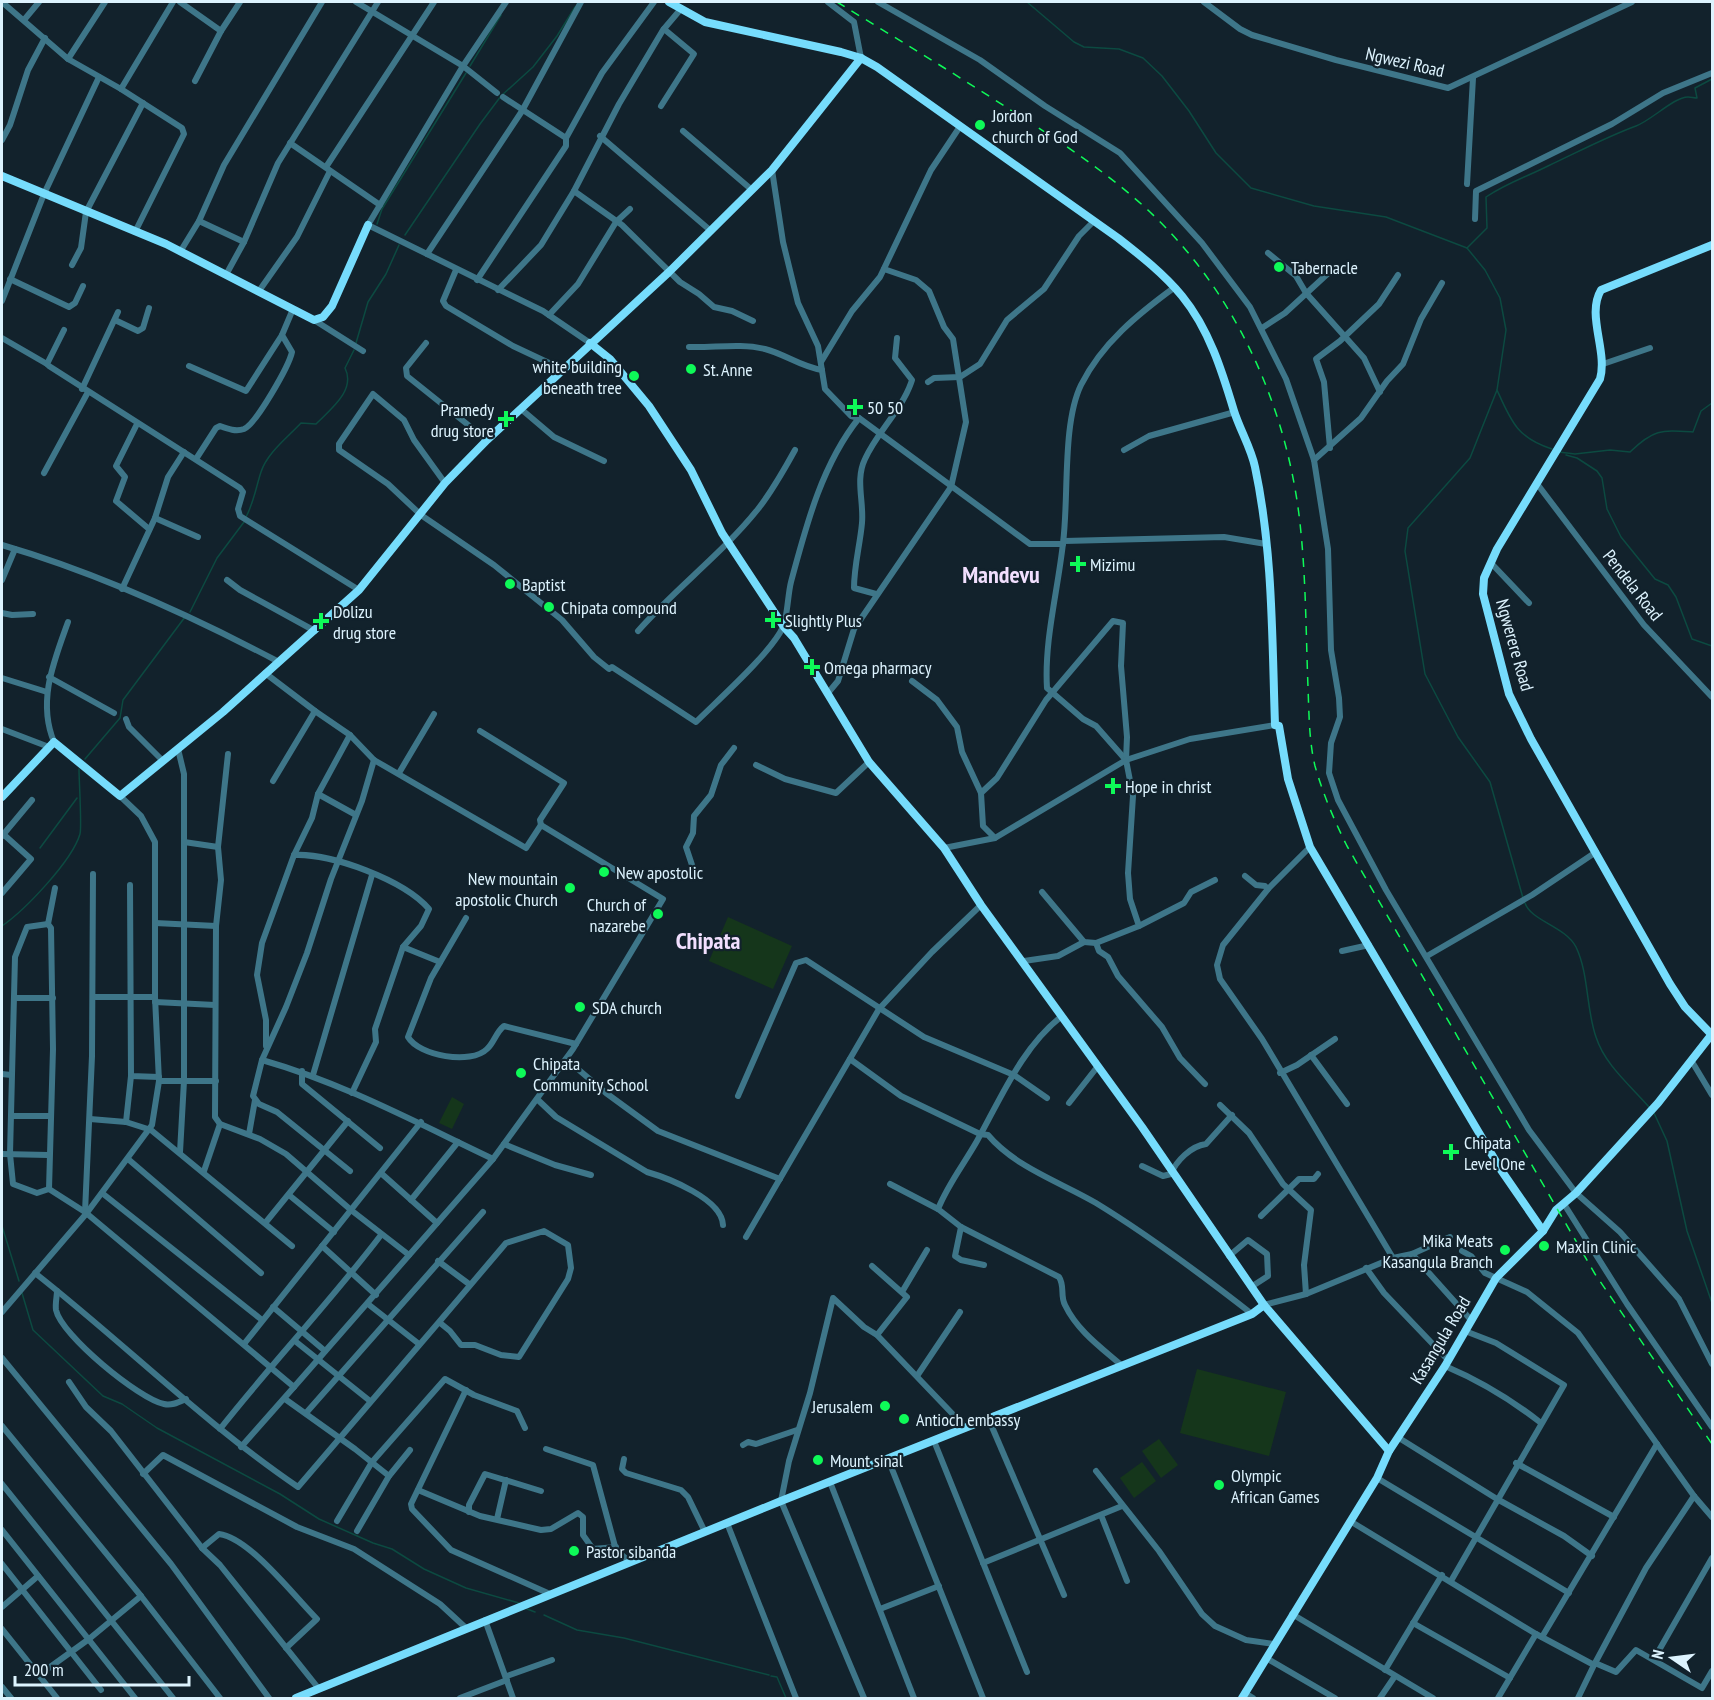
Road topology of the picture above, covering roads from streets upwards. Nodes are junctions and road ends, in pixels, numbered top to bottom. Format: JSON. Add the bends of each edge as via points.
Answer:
{"nodes":[{"id":1,"x":39,"y":2,"type":"edge"},
{"id":2,"x":105,"y":2,"type":"edge"},
{"id":3,"x":173,"y":2,"type":"edge"},
{"id":4,"x":180,"y":2,"type":"edge"},
{"id":5,"x":240,"y":2,"type":"edge"},
{"id":6,"x":322,"y":2,"type":"edge"},
{"id":7,"x":356,"y":2,"type":"edge"},
{"id":8,"x":378,"y":2,"type":"edge"},
{"id":9,"x":434,"y":2,"type":"edge"},
{"id":10,"x":506,"y":2,"type":"edge"},
{"id":11,"x":581,"y":2,"type":"edge"},
{"id":12,"x":654,"y":2,"type":"edge"},
{"id":13,"x":669,"y":2,"type":"edge"},
{"id":14,"x":828,"y":2,"type":"edge"},
{"id":15,"x":879,"y":2,"type":"edge"},
{"id":16,"x":1204,"y":2,"type":"edge"},
{"id":17,"x":1632,"y":2,"type":"edge"},
{"id":18,"x":3,"y":4,"type":"edge"},
{"id":19,"x":680,"y":10,"type":"junction"},
{"id":20,"x":372,"y":11,"type":"junction"},
{"id":21,"x":24,"y":20,"type":"junction"},
{"id":22,"x":664,"y":29,"type":"junction"},
{"id":23,"x":221,"y":31,"type":"junction"},
{"id":24,"x":413,"y":36,"type":"junction"},
{"id":25,"x":45,"y":38,"type":"junction"},
{"id":26,"x":861,"y":58,"type":"junction"},
{"id":27,"x":68,"y":59,"type":"junction"},
{"id":28,"x":463,"y":66,"type":"junction"},
{"id":29,"x":1713,"y":74,"type":"edge"},
{"id":30,"x":99,"y":77,"type":"junction"},
{"id":31,"x":1473,"y":78,"type":"junction"},
{"id":32,"x":195,"y":81,"type":"dead end"},
{"id":33,"x":121,"y":89,"type":"junction"},
{"id":34,"x":143,"y":103,"type":"junction"},
{"id":35,"x":661,"y":106,"type":"dead end"},
{"id":36,"x":522,"y":111,"type":"junction"},
{"id":37,"x":965,"y":128,"type":"junction"},
{"id":38,"x":683,"y":131,"type":"dead end"},
{"id":39,"x":600,"y":136,"type":"junction"},
{"id":40,"x":566,"y":138,"type":"junction"},
{"id":41,"x":2,"y":140,"type":"edge"},
{"id":42,"x":290,"y":143,"type":"junction"},
{"id":43,"x":328,"y":169,"type":"junction"},
{"id":44,"x":772,"y":170,"type":"junction"},
{"id":45,"x":2,"y":176,"type":"edge"},
{"id":46,"x":1467,"y":184,"type":"dead end"},
{"id":47,"x":752,"y":190,"type":"junction"},
{"id":48,"x":574,"y":191,"type":"junction"},
{"id":49,"x":44,"y":194,"type":"junction"},
{"id":50,"x":380,"y":205,"type":"junction"},
{"id":51,"x":630,"y":210,"type":"dead end"},
{"id":52,"x":87,"y":212,"type":"junction"},
{"id":53,"x":1475,"y":219,"type":"dead end"},
{"id":54,"x":199,"y":221,"type":"junction"},
{"id":55,"x":616,"y":222,"type":"junction"},
{"id":56,"x":1093,"y":222,"type":"junction"},
{"id":57,"x":368,"y":225,"type":"junction"},
{"id":58,"x":711,"y":231,"type":"junction"},
{"id":59,"x":135,"y":232,"type":"junction"},
{"id":60,"x":244,"y":242,"type":"junction"},
{"id":61,"x":1713,"y":246,"type":"edge"},
{"id":62,"x":180,"y":252,"type":"junction"},
{"id":63,"x":1269,"y":253,"type":"dead end"},
{"id":64,"x":427,"y":254,"type":"junction"},
{"id":65,"x":72,"y":265,"type":"dead end"},
{"id":66,"x":1335,"y":267,"type":"dead end"},
{"id":67,"x":884,"y":269,"type":"junction"},
{"id":68,"x":456,"y":270,"type":"junction"},
{"id":69,"x":669,"y":272,"type":"junction"},
{"id":70,"x":227,"y":273,"type":"junction"},
{"id":71,"x":1398,"y":275,"type":"dead end"},
{"id":72,"x":10,"y":279,"type":"junction"},
{"id":73,"x":477,"y":280,"type":"junction"},
{"id":74,"x":1442,"y":283,"type":"dead end"},
{"id":75,"x":83,"y":286,"type":"dead end"},
{"id":76,"x":1175,"y":287,"type":"junction"},
{"id":77,"x":498,"y":290,"type":"junction"},
{"id":78,"x":259,"y":291,"type":"junction"},
{"id":79,"x":1306,"y":293,"type":"junction"},
{"id":80,"x":2,"y":301,"type":"edge"},
{"id":81,"x":149,"y":308,"type":"dead end"},
{"id":82,"x":293,"y":309,"type":"junction"},
{"id":83,"x":118,"y":312,"type":"dead end"},
{"id":84,"x":549,"y":315,"type":"junction"},
{"id":85,"x":115,"y":320,"type":"junction"},
{"id":86,"x":314,"y":320,"type":"junction"},
{"id":87,"x":753,"y":321,"type":"dead end"},
{"id":88,"x":1262,"y":328,"type":"junction"},
{"id":89,"x":64,"y":330,"type":"dead end"},
{"id":90,"x":282,"y":335,"type":"junction"},
{"id":91,"x":1345,"y":337,"type":"junction"},
{"id":92,"x":2,"y":338,"type":"edge"},
{"id":93,"x":897,"y":338,"type":"dead end"},
{"id":94,"x":426,"y":343,"type":"dead end"},
{"id":95,"x":590,"y":343,"type":"junction"},
{"id":96,"x":689,"y":347,"type":"dead end"},
{"id":97,"x":1650,"y":348,"type":"dead end"},
{"id":98,"x":363,"y":351,"type":"dead end"},
{"id":99,"x":821,"y":362,"type":"junction"},
{"id":100,"x":47,"y":364,"type":"junction"},
{"id":101,"x":1603,"y":364,"type":"junction"},
{"id":102,"x":189,"y":366,"type":"dead end"},
{"id":103,"x":564,"y":370,"type":"junction"},
{"id":104,"x":822,"y":370,"type":"junction"},
{"id":105,"x":960,"y":377,"type":"junction"},
{"id":106,"x":928,"y":382,"type":"dead end"},
{"id":107,"x":85,"y":390,"type":"junction"},
{"id":108,"x":1380,"y":392,"type":"junction"},
{"id":109,"x":521,"y":409,"type":"junction"},
{"id":110,"x":1235,"y":412,"type":"junction"},
{"id":111,"x":859,"y":418,"type":"junction"},
{"id":112,"x":137,"y":424,"type":"junction"},
{"id":113,"x":879,"y":433,"type":"junction"},
{"id":114,"x":487,"y":440,"type":"junction"},
{"id":115,"x":1330,"y":448,"type":"junction"},
{"id":116,"x":795,"y":450,"type":"dead end"},
{"id":117,"x":1124,"y":450,"type":"dead end"},
{"id":118,"x":184,"y":452,"type":"junction"},
{"id":119,"x":196,"y":459,"type":"junction"},
{"id":120,"x":1314,"y":459,"type":"junction"},
{"id":121,"x":604,"y":461,"type":"dead end"},
{"id":122,"x":44,"y":473,"type":"dead end"},
{"id":123,"x":445,"y":483,"type":"junction"},
{"id":124,"x":1538,"y":485,"type":"junction"},
{"id":125,"x":951,"y":487,"type":"junction"},
{"id":126,"x":421,"y":515,"type":"junction"},
{"id":127,"x":156,"y":518,"type":"junction"},
{"id":128,"x":149,"y":529,"type":"junction"},
{"id":129,"x":198,"y":537,"type":"dead end"},
{"id":130,"x":728,"y":542,"type":"junction"},
{"id":131,"x":1063,"y":543,"type":"junction"},
{"id":132,"x":1266,"y":544,"type":"junction"},
{"id":133,"x":2,"y":545,"type":"edge"},
{"id":134,"x":15,"y":549,"type":"junction"},
{"id":135,"x":1491,"y":563,"type":"junction"},
{"id":136,"x":2,"y":580,"type":"edge"},
{"id":137,"x":227,"y":580,"type":"dead end"},
{"id":138,"x":122,"y":589,"type":"junction"},
{"id":139,"x":359,"y":590,"type":"junction"},
{"id":140,"x":876,"y":594,"type":"junction"},
{"id":141,"x":1529,"y":603,"type":"dead end"},
{"id":142,"x":2,"y":612,"type":"edge"},
{"id":143,"x":33,"y":614,"type":"dead end"},
{"id":144,"x":68,"y":622,"type":"dead end"},
{"id":145,"x":784,"y":627,"type":"junction"},
{"id":146,"x":315,"y":631,"type":"junction"},
{"id":147,"x":638,"y":631,"type":"dead end"},
{"id":148,"x":279,"y":662,"type":"junction"},
{"id":149,"x":265,"y":673,"type":"junction"},
{"id":150,"x":49,"y":677,"type":"junction"},
{"id":151,"x":2,"y":678,"type":"edge"},
{"id":152,"x":912,"y":681,"type":"dead end"},
{"id":153,"x":47,"y":692,"type":"junction"},
{"id":154,"x":828,"y":693,"type":"junction"},
{"id":155,"x":1052,"y":694,"type":"junction"},
{"id":156,"x":1713,"y":697,"type":"edge"},
{"id":157,"x":315,"y":711,"type":"junction"},
{"id":158,"x":114,"y":713,"type":"dead end"},
{"id":159,"x":434,"y":714,"type":"dead end"},
{"id":160,"x":126,"y":719,"type":"dead end"},
{"id":161,"x":1275,"y":725,"type":"junction"},
{"id":162,"x":2,"y":729,"type":"edge"},
{"id":163,"x":480,"y":731,"type":"dead end"},
{"id":164,"x":350,"y":735,"type":"junction"},
{"id":165,"x":51,"y":744,"type":"junction"},
{"id":166,"x":734,"y":748,"type":"dead end"},
{"id":167,"x":178,"y":749,"type":"junction"},
{"id":168,"x":228,"y":754,"type":"dead end"},
{"id":169,"x":374,"y":760,"type":"junction"},
{"id":170,"x":1126,"y":760,"type":"junction"},
{"id":171,"x":163,"y":761,"type":"junction"},
{"id":172,"x":869,"y":762,"type":"junction"},
{"id":173,"x":756,"y":765,"type":"dead end"},
{"id":174,"x":399,"y":773,"type":"junction"},
{"id":175,"x":273,"y":781,"type":"dead end"},
{"id":176,"x":981,"y":793,"type":"junction"},
{"id":177,"x":318,"y":794,"type":"junction"},
{"id":178,"x":120,"y":796,"type":"junction"},
{"id":179,"x":2,"y":797,"type":"edge"},
{"id":180,"x":32,"y":800,"type":"dead end"},
{"id":181,"x":356,"y":815,"type":"junction"},
{"id":182,"x":540,"y":825,"type":"junction"},
{"id":183,"x":2,"y":834,"type":"edge"},
{"id":184,"x":995,"y":838,"type":"junction"},
{"id":185,"x":184,"y":843,"type":"junction"},
{"id":186,"x":218,"y":847,"type":"junction"},
{"id":187,"x":1310,"y":847,"type":"junction"},
{"id":188,"x":945,"y":849,"type":"junction"},
{"id":189,"x":1596,"y":852,"type":"junction"},
{"id":190,"x":294,"y":855,"type":"junction"},
{"id":191,"x":339,"y":859,"type":"junction"},
{"id":192,"x":93,"y":874,"type":"dead end"},
{"id":193,"x":695,"y":874,"type":"dead end"},
{"id":194,"x":372,"y":875,"type":"junction"},
{"id":195,"x":1245,"y":876,"type":"dead end"},
{"id":196,"x":1215,"y":880,"type":"dead end"},
{"id":197,"x":130,"y":885,"type":"dead end"},
{"id":198,"x":55,"y":888,"type":"dead end"},
{"id":199,"x":1268,"y":890,"type":"junction"},
{"id":200,"x":1042,"y":892,"type":"dead end"},
{"id":201,"x":2,"y":893,"type":"edge"},
{"id":202,"x":981,"y":905,"type":"junction"},
{"id":203,"x":466,"y":918,"type":"dead end"},
{"id":204,"x":155,"y":923,"type":"junction"},
{"id":205,"x":184,"y":923,"type":"junction"},
{"id":206,"x":48,"y":924,"type":"junction"},
{"id":207,"x":216,"y":926,"type":"junction"},
{"id":208,"x":1139,"y":926,"type":"junction"},
{"id":209,"x":1084,"y":942,"type":"junction"},
{"id":210,"x":1096,"y":943,"type":"junction"},
{"id":211,"x":1369,"y":945,"type":"junction"},
{"id":212,"x":403,"y":947,"type":"junction"},
{"id":213,"x":1342,"y":951,"type":"dead end"},
{"id":214,"x":1427,"y":956,"type":"junction"},
{"id":215,"x":1024,"y":961,"type":"junction"},
{"id":216,"x":440,"y":962,"type":"junction"},
{"id":217,"x":129,"y":996,"type":"junction"},
{"id":218,"x":93,"y":997,"type":"junction"},
{"id":219,"x":15,"y":998,"type":"junction"},
{"id":220,"x":53,"y":998,"type":"junction"},
{"id":221,"x":155,"y":999,"type":"junction"},
{"id":222,"x":183,"y":1003,"type":"junction"},
{"id":223,"x":215,"y":1005,"type":"junction"},
{"id":224,"x":879,"y":1009,"type":"junction"},
{"id":225,"x":1062,"y":1016,"type":"junction"},
{"id":226,"x":1712,"y":1035,"type":"edge"},
{"id":227,"x":1335,"y":1039,"type":"dead end"},
{"id":228,"x":576,"y":1044,"type":"junction"},
{"id":229,"x":266,"y":1050,"type":"junction"},
{"id":230,"x":1311,"y":1055,"type":"junction"},
{"id":231,"x":567,"y":1059,"type":"junction"},
{"id":232,"x":850,"y":1059,"type":"junction"},
{"id":233,"x":262,"y":1060,"type":"junction"},
{"id":234,"x":1691,"y":1060,"type":"junction"},
{"id":235,"x":1098,"y":1066,"type":"junction"},
{"id":236,"x":302,"y":1071,"type":"junction"},
{"id":237,"x":1280,"y":1072,"type":"junction"},
{"id":238,"x":2,"y":1074,"type":"edge"},
{"id":239,"x":11,"y":1075,"type":"junction"},
{"id":240,"x":313,"y":1075,"type":"junction"},
{"id":241,"x":1014,"y":1075,"type":"junction"},
{"id":242,"x":130,"y":1076,"type":"junction"},
{"id":243,"x":159,"y":1079,"type":"junction"},
{"id":244,"x":184,"y":1081,"type":"junction"},
{"id":245,"x":216,"y":1081,"type":"junction"},
{"id":246,"x":1204,"y":1084,"type":"dead end"},
{"id":247,"x":352,"y":1093,"type":"junction"},
{"id":248,"x":1713,"y":1095,"type":"edge"},
{"id":249,"x":738,"y":1096,"type":"dead end"},
{"id":250,"x":1047,"y":1098,"type":"dead end"},
{"id":251,"x":537,"y":1099,"type":"junction"},
{"id":252,"x":255,"y":1100,"type":"junction"},
{"id":253,"x":1069,"y":1103,"type":"dead end"},
{"id":254,"x":1347,"y":1104,"type":"dead end"},
{"id":255,"x":1220,"y":1105,"type":"dead end"},
{"id":256,"x":2,"y":1114,"type":"edge"},
{"id":257,"x":11,"y":1115,"type":"junction"},
{"id":258,"x":1232,"y":1115,"type":"junction"},
{"id":259,"x":50,"y":1116,"type":"junction"},
{"id":260,"x":90,"y":1119,"type":"junction"},
{"id":261,"x":348,"y":1121,"type":"junction"},
{"id":262,"x":126,"y":1122,"type":"junction"},
{"id":263,"x":421,"y":1122,"type":"junction"},
{"id":264,"x":220,"y":1124,"type":"junction"},
{"id":265,"x":151,"y":1130,"type":"junction"},
{"id":266,"x":249,"y":1134,"type":"junction"},
{"id":267,"x":980,"y":1134,"type":"junction"},
{"id":268,"x":458,"y":1142,"type":"junction"},
{"id":269,"x":504,"y":1143,"type":"junction"},
{"id":270,"x":380,"y":1148,"type":"dead end"},
{"id":271,"x":324,"y":1151,"type":"junction"},
{"id":272,"x":180,"y":1152,"type":"junction"},
{"id":273,"x":2,"y":1154,"type":"edge"},
{"id":274,"x":10,"y":1154,"type":"junction"},
{"id":275,"x":48,"y":1155,"type":"junction"},
{"id":276,"x":493,"y":1159,"type":"junction"},
{"id":277,"x":128,"y":1160,"type":"junction"},
{"id":278,"x":1142,"y":1166,"type":"dead end"},
{"id":279,"x":204,"y":1171,"type":"junction"},
{"id":280,"x":350,"y":1171,"type":"dead end"},
{"id":281,"x":307,"y":1173,"type":"junction"},
{"id":282,"x":1172,"y":1173,"type":"junction"},
{"id":283,"x":1318,"y":1173,"type":"dead end"},
{"id":284,"x":382,"y":1174,"type":"junction"},
{"id":285,"x":591,"y":1175,"type":"dead end"},
{"id":286,"x":780,"y":1179,"type":"junction"},
{"id":287,"x":890,"y":1184,"type":"dead end"},
{"id":288,"x":1288,"y":1189,"type":"junction"},
{"id":289,"x":49,"y":1190,"type":"junction"},
{"id":290,"x":102,"y":1193,"type":"junction"},
{"id":291,"x":1576,"y":1193,"type":"junction"},
{"id":292,"x":289,"y":1195,"type":"junction"},
{"id":293,"x":411,"y":1200,"type":"junction"},
{"id":294,"x":1564,"y":1204,"type":"junction"},
{"id":295,"x":938,"y":1209,"type":"junction"},
{"id":296,"x":351,"y":1210,"type":"junction"},
{"id":297,"x":483,"y":1212,"type":"dead end"},
{"id":298,"x":86,"y":1213,"type":"junction"},
{"id":299,"x":1261,"y":1216,"type":"dead end"},
{"id":300,"x":266,"y":1222,"type":"junction"},
{"id":301,"x":437,"y":1223,"type":"junction"},
{"id":302,"x":723,"y":1225,"type":"dead end"},
{"id":303,"x":961,"y":1227,"type":"junction"},
{"id":304,"x":1543,"y":1231,"type":"junction"},
{"id":305,"x":334,"y":1232,"type":"junction"},
{"id":306,"x":381,"y":1234,"type":"junction"},
{"id":307,"x":746,"y":1237,"type":"dead end"},
{"id":308,"x":1450,"y":1238,"type":"dead end"},
{"id":309,"x":292,"y":1246,"type":"dead end"},
{"id":310,"x":322,"y":1246,"type":"junction"},
{"id":311,"x":927,"y":1250,"type":"dead end"},
{"id":312,"x":1462,"y":1251,"type":"dead end"},
{"id":313,"x":1412,"y":1254,"type":"junction"},
{"id":314,"x":409,"y":1255,"type":"junction"},
{"id":315,"x":1229,"y":1256,"type":"junction"},
{"id":316,"x":1393,"y":1257,"type":"junction"},
{"id":317,"x":438,"y":1261,"type":"junction"},
{"id":318,"x":984,"y":1264,"type":"dead end"},
{"id":319,"x":872,"y":1266,"type":"dead end"},
{"id":320,"x":1366,"y":1268,"type":"junction"},
{"id":321,"x":35,"y":1273,"type":"junction"},
{"id":322,"x":261,"y":1273,"type":"dead end"},
{"id":323,"x":351,"y":1275,"type":"junction"},
{"id":324,"x":1496,"y":1278,"type":"junction"},
{"id":325,"x":469,"y":1284,"type":"junction"},
{"id":326,"x":1251,"y":1287,"type":"junction"},
{"id":327,"x":57,"y":1291,"type":"junction"},
{"id":328,"x":902,"y":1292,"type":"junction"},
{"id":329,"x":1306,"y":1294,"type":"junction"},
{"id":330,"x":376,"y":1295,"type":"junction"},
{"id":331,"x":368,"y":1304,"type":"junction"},
{"id":332,"x":1264,"y":1305,"type":"junction"},
{"id":333,"x":273,"y":1307,"type":"junction"},
{"id":334,"x":2,"y":1312,"type":"edge"},
{"id":335,"x":960,"y":1312,"type":"dead end"},
{"id":336,"x":1252,"y":1314,"type":"junction"},
{"id":337,"x":388,"y":1319,"type":"junction"},
{"id":338,"x":262,"y":1320,"type":"junction"},
{"id":339,"x":1471,"y":1320,"type":"junction"},
{"id":340,"x":439,"y":1322,"type":"junction"},
{"id":341,"x":303,"y":1331,"type":"junction"},
{"id":342,"x":1465,"y":1331,"type":"junction"},
{"id":343,"x":877,"y":1335,"type":"junction"},
{"id":344,"x":295,"y":1341,"type":"junction"},
{"id":345,"x":244,"y":1344,"type":"junction"},
{"id":346,"x":418,"y":1344,"type":"junction"},
{"id":347,"x":325,"y":1351,"type":"junction"},
{"id":348,"x":2,"y":1358,"type":"edge"},
{"id":349,"x":319,"y":1359,"type":"junction"},
{"id":350,"x":1447,"y":1363,"type":"junction"},
{"id":351,"x":1120,"y":1364,"type":"junction"},
{"id":352,"x":1713,"y":1364,"type":"edge"},
{"id":353,"x":270,"y":1366,"type":"junction"},
{"id":354,"x":340,"y":1376,"type":"junction"},
{"id":355,"x":916,"y":1376,"type":"junction"},
{"id":356,"x":69,"y":1382,"type":"dead end"},
{"id":357,"x":294,"y":1387,"type":"junction"},
{"id":358,"x":465,"y":1390,"type":"junction"},
{"id":359,"x":285,"y":1398,"type":"junction"},
{"id":360,"x":186,"y":1399,"type":"junction"},
{"id":361,"x":370,"y":1401,"type":"junction"},
{"id":362,"x":306,"y":1413,"type":"junction"},
{"id":363,"x":988,"y":1420,"type":"junction"},
{"id":364,"x":1541,"y":1423,"type":"junction"},
{"id":365,"x":2,"y":1426,"type":"edge"},
{"id":366,"x":1713,"y":1427,"type":"edge"},
{"id":367,"x":525,"y":1428,"type":"dead end"},
{"id":368,"x":966,"y":1428,"type":"junction"},
{"id":369,"x":220,"y":1430,"type":"junction"},
{"id":370,"x":797,"y":1430,"type":"junction"},
{"id":371,"x":338,"y":1437,"type":"junction"},
{"id":372,"x":1399,"y":1438,"type":"junction"},
{"id":373,"x":934,"y":1441,"type":"junction"},
{"id":374,"x":1657,"y":1444,"type":"junction"},
{"id":375,"x":743,"y":1445,"type":"dead end"},
{"id":376,"x":241,"y":1447,"type":"junction"},
{"id":377,"x":546,"y":1449,"type":"dead end"},
{"id":378,"x":410,"y":1450,"type":"dead end"},
{"id":379,"x":1389,"y":1451,"type":"junction"},
{"id":380,"x":624,"y":1459,"type":"dead end"},
{"id":381,"x":888,"y":1459,"type":"junction"},
{"id":382,"x":372,"y":1462,"type":"junction"},
{"id":383,"x":1516,"y":1463,"type":"junction"},
{"id":384,"x":1096,"y":1471,"type":"dead end"},
{"id":385,"x":143,"y":1474,"type":"junction"},
{"id":386,"x":389,"y":1476,"type":"junction"},
{"id":387,"x":1377,"y":1478,"type":"junction"},
{"id":388,"x":506,"y":1480,"type":"junction"},
{"id":389,"x":830,"y":1482,"type":"junction"},
{"id":390,"x":2,"y":1484,"type":"edge"},
{"id":391,"x":418,"y":1490,"type":"junction"},
{"id":392,"x":541,"y":1491,"type":"dead end"},
{"id":393,"x":1694,"y":1496,"type":"junction"},
{"id":394,"x":1497,"y":1499,"type":"junction"},
{"id":395,"x":780,"y":1501,"type":"junction"},
{"id":396,"x":1122,"y":1506,"type":"junction"},
{"id":397,"x":469,"y":1512,"type":"junction"},
{"id":398,"x":1101,"y":1515,"type":"junction"},
{"id":399,"x":1614,"y":1517,"type":"junction"},
{"id":400,"x":1713,"y":1517,"type":"edge"},
{"id":401,"x":497,"y":1519,"type":"junction"},
{"id":402,"x":337,"y":1521,"type":"dead end"},
{"id":403,"x":1350,"y":1521,"type":"junction"},
{"id":404,"x":728,"y":1523,"type":"junction"},
{"id":405,"x":2,"y":1530,"type":"edge"},
{"id":406,"x":357,"y":1531,"type":"dead end"},
{"id":407,"x":705,"y":1532,"type":"junction"},
{"id":408,"x":1476,"y":1536,"type":"junction"},
{"id":409,"x":1040,"y":1540,"type":"junction"},
{"id":410,"x":616,"y":1547,"type":"junction"},
{"id":411,"x":202,"y":1548,"type":"junction"},
{"id":412,"x":1592,"y":1556,"type":"junction"},
{"id":413,"x":1713,"y":1558,"type":"edge"},
{"id":414,"x":630,"y":1562,"type":"junction"},
{"id":415,"x":983,"y":1563,"type":"junction"},
{"id":416,"x":2,"y":1564,"type":"edge"},
{"id":417,"x":1442,"y":1575,"type":"junction"},
{"id":418,"x":38,"y":1576,"type":"junction"},
{"id":419,"x":1127,"y":1581,"type":"dead end"},
{"id":420,"x":1452,"y":1581,"type":"junction"},
{"id":421,"x":939,"y":1586,"type":"junction"},
{"id":422,"x":23,"y":1590,"type":"junction"},
{"id":423,"x":1569,"y":1593,"type":"junction"},
{"id":424,"x":550,"y":1594,"type":"junction"},
{"id":425,"x":1064,"y":1594,"type":"dead end"},
{"id":426,"x":141,"y":1596,"type":"junction"},
{"id":427,"x":2,"y":1607,"type":"edge"},
{"id":428,"x":880,"y":1609,"type":"junction"},
{"id":429,"x":1292,"y":1614,"type":"junction"},
{"id":430,"x":485,"y":1620,"type":"junction"},
{"id":431,"x":112,"y":1622,"type":"junction"},
{"id":432,"x":1413,"y":1623,"type":"junction"},
{"id":433,"x":466,"y":1628,"type":"junction"},
{"id":434,"x":2,"y":1629,"type":"edge"},
{"id":435,"x":1539,"y":1635,"type":"junction"},
{"id":436,"x":89,"y":1639,"type":"junction"},
{"id":437,"x":1274,"y":1644,"type":"junction"},
{"id":438,"x":286,"y":1648,"type":"junction"},
{"id":439,"x":72,"y":1652,"type":"junction"},
{"id":440,"x":1266,"y":1658,"type":"junction"},
{"id":441,"x":1654,"y":1659,"type":"junction"},
{"id":442,"x":552,"y":1660,"type":"dead end"},
{"id":443,"x":1594,"y":1664,"type":"junction"},
{"id":444,"x":1385,"y":1670,"type":"junction"},
{"id":445,"x":1713,"y":1671,"type":"edge"},
{"id":446,"x":1027,"y":1672,"type":"dead end"},
{"id":447,"x":39,"y":1675,"type":"junction"},
{"id":448,"x":1395,"y":1676,"type":"junction"},
{"id":449,"x":507,"y":1678,"type":"junction"},
{"id":450,"x":1510,"y":1678,"type":"junction"},
{"id":451,"x":2,"y":1687,"type":"edge"},
{"id":452,"x":101,"y":1689,"type":"dead end"},
{"id":453,"x":319,"y":1689,"type":"junction"},
{"id":454,"x":1246,"y":1697,"type":"edge"},
{"id":455,"x":11,"y":1698,"type":"edge"},
{"id":456,"x":57,"y":1698,"type":"edge"},
{"id":457,"x":135,"y":1698,"type":"edge"},
{"id":458,"x":173,"y":1698,"type":"edge"},
{"id":459,"x":220,"y":1698,"type":"edge"},
{"id":460,"x":269,"y":1698,"type":"edge"},
{"id":461,"x":296,"y":1698,"type":"edge"},
{"id":462,"x":460,"y":1698,"type":"edge"},
{"id":463,"x":513,"y":1698,"type":"edge"},
{"id":464,"x":796,"y":1698,"type":"edge"},
{"id":465,"x":864,"y":1698,"type":"edge"},
{"id":466,"x":914,"y":1698,"type":"edge"},
{"id":467,"x":983,"y":1698,"type":"edge"},
{"id":468,"x":1335,"y":1698,"type":"edge"},
{"id":469,"x":1380,"y":1698,"type":"edge"},
{"id":470,"x":1433,"y":1698,"type":"edge"},
{"id":471,"x":1498,"y":1698,"type":"edge"},
{"id":472,"x":1578,"y":1698,"type":"edge"}],
"edges":[{"from":1,"to":21,"type":"street"},
{"from":2,"to":27,"type":"street"},
{"from":3,"to":33,"type":"street"},
{"from":4,"to":23,"type":"street"},
{"from":5,"to":23,"type":"street"},
{"from":6,"to":54,"type":"street","via":[[224,165]]},
{"from":7,"to":20,"type":"street"},
{"from":8,"to":20,"type":"street"},
{"from":9,"to":24,"type":"street"},
{"from":10,"to":28,"type":"street"},
{"from":11,"to":36,"type":"street"},
{"from":12,"to":40,"type":"street","via":[[602,72]]},
{"from":13,"to":19,"type":"street"},
{"from":14,"to":26,"type":"street","via":[[854,22]]},
{"from":15,"to":88,"type":"street","via":[[980,60],[1120,153],[1202,243]]},
{"from":16,"to":31,"type":"street","name":"Ngwezi Road","via":[[1252,35],[1336,60],[1443,88]]},
{"from":17,"to":31,"type":"street","name":"Ngwezi Road"},
{"from":18,"to":21,"type":"street"},
{"from":19,"to":22,"type":"street"},
{"from":19,"to":26,"type":"street","via":[[736,31]]},
{"from":20,"to":24,"type":"street"},
{"from":20,"to":42,"type":"street"},
{"from":21,"to":25,"type":"street"},
{"from":22,"to":35,"type":"street","via":[[694,54]]},
{"from":22,"to":39,"type":"street"},
{"from":23,"to":32,"type":"street"},
{"from":24,"to":28,"type":"street"},
{"from":24,"to":43,"type":"street"},
{"from":25,"to":27,"type":"street"},
{"from":25,"to":41,"type":"street","via":[[28,70]]},
{"from":26,"to":37,"type":"street"},
{"from":26,"to":44,"type":"street"},
{"from":27,"to":30,"type":"street"},
{"from":28,"to":36,"type":"street"},
{"from":28,"to":50,"type":"street"},
{"from":29,"to":53,"type":"street","via":[[1663,93],[1612,124],[1476,191]]},
{"from":30,"to":33,"type":"street"},
{"from":30,"to":49,"type":"street"},
{"from":31,"to":46,"type":"street"},
{"from":33,"to":34,"type":"street"},
{"from":34,"to":52,"type":"street"},
{"from":34,"to":59,"type":"street","via":[[182,128],[184,134]]},
{"from":36,"to":40,"type":"street"},
{"from":36,"to":64,"type":"street"},
{"from":37,"to":56,"type":"street"},
{"from":37,"to":67,"type":"street","via":[[959,128],[938,158]]},
{"from":38,"to":47,"type":"street"},
{"from":39,"to":48,"type":"street"},
{"from":39,"to":58,"type":"street"},
{"from":40,"to":73,"type":"street","via":[[566,146]]},
{"from":42,"to":43,"type":"street"},
{"from":42,"to":60,"type":"street"},
{"from":43,"to":50,"type":"street"},
{"from":43,"to":78,"type":"street","via":[[297,237]]},
{"from":44,"to":47,"type":"street"},
{"from":44,"to":99,"type":"street","via":[[783,242],[798,303],[818,346]]},
{"from":45,"to":49,"type":"street"},
{"from":47,"to":58,"type":"street"},
{"from":48,"to":55,"type":"street"},
{"from":48,"to":77,"type":"street","via":[[541,245]]},
{"from":49,"to":52,"type":"street"},
{"from":49,"to":72,"type":"street"},
{"from":50,"to":57,"type":"street"},
{"from":51,"to":55,"type":"street"},
{"from":52,"to":59,"type":"street"},
{"from":52,"to":65,"type":"street","via":[[81,248]]},
{"from":54,"to":60,"type":"street"},
{"from":54,"to":62,"type":"street"},
{"from":55,"to":69,"type":"street"},
{"from":55,"to":84,"type":"street","via":[[578,284]]},
{"from":56,"to":76,"type":"street"},
{"from":56,"to":105,"type":"street","via":[[1079,236],[1044,289],[1007,320],[980,364]]},
{"from":57,"to":64,"type":"street"},
{"from":57,"to":86,"type":"street","via":[[332,306],[323,317]]},
{"from":58,"to":69,"type":"street"},
{"from":59,"to":62,"type":"street"},
{"from":60,"to":70,"type":"street"},
{"from":61,"to":101,"type":"street","name":"Ngwerere Road","via":[[1601,290],[1596,308]]},
{"from":62,"to":70,"type":"street"},
{"from":63,"to":79,"type":"street","via":[[1296,276]]},
{"from":64,"to":68,"type":"street"},
{"from":66,"to":79,"type":"street"},
{"from":67,"to":99,"type":"street","via":[[845,321]]},
{"from":67,"to":105,"type":"street","via":[[916,280],[929,291],[953,339]]},
{"from":68,"to":73,"type":"street"},
{"from":68,"to":103,"type":"street","via":[[443,301],[446,306],[513,346]]},
{"from":69,"to":87,"type":"street","via":[[714,307]]},
{"from":69,"to":95,"type":"street"},
{"from":70,"to":78,"type":"street"},
{"from":71,"to":91,"type":"street","via":[[1379,304]]},
{"from":72,"to":75,"type":"street","via":[[69,307]]},
{"from":72,"to":80,"type":"street"},
{"from":73,"to":77,"type":"street"},
{"from":74,"to":108,"type":"street","via":[[1421,319],[1408,356]]},
{"from":76,"to":110,"type":"street","via":[[1194,312],[1221,366]]},
{"from":76,"to":131,"type":"street","via":[[1139,313],[1101,354],[1078,393]]},
{"from":77,"to":84,"type":"street"},
{"from":78,"to":82,"type":"street"},
{"from":79,"to":88,"type":"street"},
{"from":79,"to":91,"type":"street"},
{"from":81,"to":85,"type":"street","via":[[143,328],[138,331]]},
{"from":82,"to":86,"type":"street"},
{"from":82,"to":90,"type":"street"},
{"from":83,"to":85,"type":"street"},
{"from":84,"to":95,"type":"street"},
{"from":85,"to":107,"type":"street"},
{"from":86,"to":98,"type":"street"},
{"from":88,"to":120,"type":"street","via":[[1286,378]]},
{"from":89,"to":100,"type":"street"},
{"from":90,"to":102,"type":"street","via":[[246,391]]},
{"from":90,"to":119,"type":"street","via":[[292,352],[289,364],[255,416],[244,429],[216,428]]},
{"from":91,"to":108,"type":"street","via":[[1364,358]]},
{"from":91,"to":115,"type":"street","via":[[1316,359],[1324,382]]},
{"from":92,"to":100,"type":"street"},
{"from":93,"to":113,"type":"street","via":[[895,358],[912,380]]},
{"from":94,"to":114,"type":"street","via":[[406,368],[407,376]]},
{"from":95,"to":103,"type":"street"},
{"from":95,"to":130,"type":"street","via":[[610,358],[649,406],[691,470]]},
{"from":96,"to":104,"type":"street","via":[[747,345]]},
{"from":97,"to":101,"type":"street"},
{"from":99,"to":104,"type":"street"},
{"from":100,"to":107,"type":"street"},
{"from":101,"to":124,"type":"street","name":"Ngwerere Road","via":[[1595,390]]},
{"from":103,"to":109,"type":"street"},
{"from":104,"to":111,"type":"street","via":[[825,389],[851,416]]},
{"from":105,"to":106,"type":"street","via":[[934,378]]},
{"from":105,"to":125,"type":"street","via":[[966,422]]},
{"from":107,"to":112,"type":"street"},
{"from":107,"to":122,"type":"street"},
{"from":108,"to":115,"type":"street"},
{"from":109,"to":114,"type":"street"},
{"from":109,"to":121,"type":"street","via":[[554,436]]},
{"from":110,"to":117,"type":"street","via":[[1149,436]]},
{"from":110,"to":132,"type":"street","via":[[1254,463]]},
{"from":111,"to":113,"type":"street"},
{"from":111,"to":145,"type":"street","via":[[846,435],[812,505],[786,602]]},
{"from":112,"to":118,"type":"street"},
{"from":112,"to":128,"type":"street","via":[[116,466],[125,477],[116,501]]},
{"from":113,"to":125,"type":"street"},
{"from":113,"to":140,"type":"street","via":[[861,470],[863,520],[854,585]]},
{"from":114,"to":123,"type":"street"},
{"from":115,"to":120,"type":"street"},
{"from":116,"to":130,"type":"street","via":[[779,480]]},
{"from":118,"to":119,"type":"street"},
{"from":118,"to":127,"type":"street","via":[[168,477]]},
{"from":119,"to":139,"type":"street","via":[[242,490],[240,516]]},
{"from":120,"to":214,"type":"street","via":[[1328,549],[1331,650],[1340,717],[1331,743],[1329,772],[1352,830]]},
{"from":123,"to":126,"type":"street"},
{"from":123,"to":126,"type":"street","via":[[404,420],[373,394],[339,444],[339,450],[388,484]]},
{"from":124,"to":135,"type":"street","name":"Ngwerere Road"},
{"from":124,"to":156,"type":"street","name":"Pendela Road","via":[[1644,625]]},
{"from":125,"to":131,"type":"street","via":[[1030,544]]},
{"from":125,"to":140,"type":"street"},
{"from":126,"to":139,"type":"street"},
{"from":126,"to":145,"type":"street","via":[[494,565],[562,620],[609,669],[612,667],[696,722]]},
{"from":127,"to":128,"type":"street"},
{"from":127,"to":129,"type":"street"},
{"from":128,"to":138,"type":"street"},
{"from":130,"to":145,"type":"street"},
{"from":130,"to":147,"type":"street","via":[[668,597]]},
{"from":131,"to":132,"type":"street","via":[[1215,537]]},
{"from":131,"to":155,"type":"street","via":[[1046,676]]},
{"from":132,"to":161,"type":"street"},
{"from":133,"to":134,"type":"street"},
{"from":134,"to":136,"type":"street"},
{"from":134,"to":138,"type":"street"},
{"from":135,"to":141,"type":"street"},
{"from":135,"to":189,"type":"street","name":"Ngwerere Road","via":[[1484,578],[1483,594],[1509,694]]},
{"from":137,"to":146,"type":"street"},
{"from":138,"to":148,"type":"street","via":[[203,622]]},
{"from":139,"to":146,"type":"street"},
{"from":140,"to":154,"type":"street","via":[[854,629],[838,681]]},
{"from":142,"to":143,"type":"street"},
{"from":144,"to":150,"type":"street"},
{"from":145,"to":154,"type":"street"},
{"from":146,"to":148,"type":"street"},
{"from":148,"to":149,"type":"street"},
{"from":149,"to":157,"type":"street"},
{"from":149,"to":167,"type":"street"},
{"from":150,"to":153,"type":"street"},
{"from":150,"to":158,"type":"street"},
{"from":151,"to":153,"type":"street"},
{"from":152,"to":176,"type":"street","via":[[937,700],[957,727],[962,752]]},
{"from":153,"to":165,"type":"street"},
{"from":154,"to":172,"type":"street"},
{"from":155,"to":170,"type":"street","via":[[1096,726]]},
{"from":155,"to":170,"type":"street","via":[[1113,621],[1123,623]]},
{"from":155,"to":176,"type":"street","via":[[997,778]]},
{"from":157,"to":164,"type":"street"},
{"from":157,"to":175,"type":"street"},
{"from":159,"to":174,"type":"street"},
{"from":160,"to":171,"type":"street","via":[[129,727]]},
{"from":161,"to":170,"type":"street","via":[[1190,739]]},
{"from":161,"to":187,"type":"street","via":[[1279,726],[1288,779]]},
{"from":162,"to":165,"type":"street"},
{"from":163,"to":182,"type":"street","via":[[564,783]]},
{"from":164,"to":169,"type":"street"},
{"from":164,"to":177,"type":"street"},
{"from":165,"to":178,"type":"street"},
{"from":165,"to":179,"type":"street"},
{"from":166,"to":193,"type":"street","via":[[721,765],[711,795],[694,816],[693,833],[686,847]]},
{"from":167,"to":171,"type":"street"},
{"from":167,"to":185,"type":"street","via":[[184,774]]},
{"from":168,"to":186,"type":"street"},
{"from":169,"to":174,"type":"street"},
{"from":169,"to":181,"type":"street"},
{"from":170,"to":184,"type":"street"},
{"from":170,"to":208,"type":"street","via":[[1133,796],[1130,899]]},
{"from":171,"to":178,"type":"street"},
{"from":172,"to":173,"type":"street","via":[[836,793],[785,779]]},
{"from":172,"to":188,"type":"street"},
{"from":174,"to":182,"type":"street","via":[[526,848]]},
{"from":176,"to":184,"type":"street","via":[[983,826]]},
{"from":177,"to":181,"type":"street"},
{"from":177,"to":190,"type":"street","via":[[312,818]]},
{"from":178,"to":204,"type":"street","via":[[141,816],[155,842]]},
{"from":180,"to":183,"type":"street"},
{"from":181,"to":191,"type":"street"},
{"from":182,"to":228,"type":"street","via":[[663,899]]},
{"from":183,"to":201,"type":"street","via":[[31,859]]},
{"from":184,"to":188,"type":"street"},
{"from":185,"to":186,"type":"street"},
{"from":185,"to":205,"type":"street"},
{"from":186,"to":207,"type":"street","via":[[221,880]]},
{"from":187,"to":199,"type":"street"},
{"from":187,"to":211,"type":"street"},
{"from":188,"to":202,"type":"street"},
{"from":189,"to":214,"type":"street","via":[[1515,906]]},
{"from":189,"to":226,"type":"street","name":"Ngwerere Road","via":[[1670,984],[1685,1007]]},
{"from":190,"to":191,"type":"street"},
{"from":190,"to":229,"type":"street","via":[[257,963],[266,1020]]},
{"from":191,"to":194,"type":"street"},
{"from":191,"to":229,"type":"street","via":[[286,1007]]},
{"from":192,"to":218,"type":"street"},
{"from":194,"to":212,"type":"street","via":[[428,907],[421,926]]},
{"from":194,"to":240,"type":"street"},
{"from":195,"to":199,"type":"street"},
{"from":196,"to":208,"type":"street","via":[[1191,892],[1184,903]]},
{"from":197,"to":217,"type":"street"},
{"from":198,"to":206,"type":"street"},
{"from":199,"to":237,"type":"street","via":[[1224,945],[1217,965],[1220,979]]},
{"from":200,"to":209,"type":"street"},
{"from":202,"to":215,"type":"street"},
{"from":202,"to":224,"type":"street"},
{"from":203,"to":216,"type":"street"},
{"from":204,"to":205,"type":"street"},
{"from":204,"to":221,"type":"street"},
{"from":205,"to":207,"type":"street"},
{"from":205,"to":222,"type":"street"},
{"from":206,"to":219,"type":"street","via":[[27,927],[20,940],[15,957]]},
{"from":206,"to":220,"type":"street"},
{"from":207,"to":223,"type":"street"},
{"from":208,"to":210,"type":"street"},
{"from":209,"to":210,"type":"street"},
{"from":209,"to":215,"type":"street","via":[[1058,956]]},
{"from":210,"to":246,"type":"street","via":[[1118,976],[1162,1027],[1180,1058]]},
{"from":211,"to":213,"type":"street"},
{"from":211,"to":304,"type":"street","via":[[1501,1170]]},
{"from":212,"to":216,"type":"street"},
{"from":212,"to":247,"type":"street","via":[[375,1029],[376,1042]]},
{"from":214,"to":291,"type":"street","via":[[1529,1130]]},
{"from":215,"to":225,"type":"street"},
{"from":216,"to":228,"type":"street","via":[[408,1037],[423,1050],[447,1056],[482,1053],[504,1026]]},
{"from":217,"to":218,"type":"street"},
{"from":217,"to":221,"type":"street"},
{"from":217,"to":242,"type":"street"},
{"from":218,"to":260,"type":"street"},
{"from":219,"to":220,"type":"street"},
{"from":219,"to":239,"type":"street"},
{"from":220,"to":259,"type":"street"},
{"from":221,"to":222,"type":"street"},
{"from":221,"to":243,"type":"street"},
{"from":222,"to":223,"type":"street"},
{"from":222,"to":244,"type":"street"},
{"from":223,"to":245,"type":"street"},
{"from":224,"to":232,"type":"street"},
{"from":224,"to":241,"type":"street","via":[[948,1048]]},
{"from":224,"to":249,"type":"street","via":[[806,960],[796,963]]},
{"from":225,"to":235,"type":"street"},
{"from":225,"to":241,"type":"street","via":[[1037,1039]]},
{"from":226,"to":234,"type":"street","name":"Kasangula Road"},
{"from":227,"to":230,"type":"street"},
{"from":228,"to":231,"type":"street"},
{"from":229,"to":233,"type":"street"},
{"from":230,"to":237,"type":"street"},
{"from":230,"to":254,"type":"street"},
{"from":231,"to":251,"type":"street"},
{"from":231,"to":286,"type":"street","via":[[658,1131]]},
{"from":232,"to":267,"type":"street","via":[[901,1096]]},
{"from":232,"to":286,"type":"street"},
{"from":233,"to":236,"type":"street"},
{"from":233,"to":252,"type":"street"},
{"from":234,"to":248,"type":"street"},
{"from":234,"to":291,"type":"street","name":"Kasangula Road"},
{"from":235,"to":253,"type":"street"},
{"from":235,"to":282,"type":"street"},
{"from":236,"to":240,"type":"street"},
{"from":236,"to":261,"type":"street","via":[[302,1084]]},
{"from":237,"to":316,"type":"street"},
{"from":238,"to":239,"type":"street"},
{"from":239,"to":257,"type":"street"},
{"from":240,"to":247,"type":"street"},
{"from":241,"to":250,"type":"street"},
{"from":241,"to":267,"type":"street"},
{"from":242,"to":243,"type":"street"},
{"from":242,"to":262,"type":"street"},
{"from":243,"to":244,"type":"street"},
{"from":243,"to":265,"type":"street"},
{"from":244,"to":245,"type":"street"},
{"from":244,"to":272,"type":"street"},
{"from":245,"to":264,"type":"street","via":[[215,1117]]},
{"from":247,"to":263,"type":"street"},
{"from":251,"to":269,"type":"street"},
{"from":251,"to":302,"type":"street","via":[[556,1117],[647,1172],[661,1175],[709,1201],[723,1218]]},
{"from":252,"to":266,"type":"street"},
{"from":252,"to":271,"type":"street","via":[[277,1112]]},
{"from":255,"to":258,"type":"street"},
{"from":256,"to":257,"type":"street"},
{"from":257,"to":259,"type":"street"},
{"from":257,"to":274,"type":"street"},
{"from":258,"to":282,"type":"street","via":[[1206,1144],[1199,1145],[1174,1165]]},
{"from":258,"to":288,"type":"street"},
{"from":259,"to":275,"type":"street"},
{"from":260,"to":262,"type":"street"},
{"from":260,"to":298,"type":"street"},
{"from":261,"to":270,"type":"street"},
{"from":261,"to":271,"type":"street"},
{"from":262,"to":265,"type":"street"},
{"from":263,"to":268,"type":"street"},
{"from":263,"to":284,"type":"street"},
{"from":264,"to":266,"type":"street"},
{"from":264,"to":279,"type":"street"},
{"from":265,"to":272,"type":"street"},
{"from":265,"to":277,"type":"street"},
{"from":266,"to":281,"type":"street","via":[[286,1154]]},
{"from":267,"to":295,"type":"street"},
{"from":267,"to":336,"type":"street","via":[[988,1135],[1000,1149],[1107,1210]]},
{"from":268,"to":276,"type":"street"},
{"from":268,"to":293,"type":"street"},
{"from":269,"to":276,"type":"street"},
{"from":269,"to":285,"type":"street","via":[[555,1165]]},
{"from":271,"to":280,"type":"street"},
{"from":271,"to":281,"type":"street"},
{"from":272,"to":279,"type":"street"},
{"from":273,"to":274,"type":"street"},
{"from":274,"to":275,"type":"street"},
{"from":274,"to":289,"type":"street","via":[[13,1184],[37,1193]]},
{"from":275,"to":289,"type":"street"},
{"from":276,"to":301,"type":"street"},
{"from":277,"to":290,"type":"street"},
{"from":277,"to":322,"type":"street"},
{"from":278,"to":282,"type":"street","via":[[1163,1176]]},
{"from":279,"to":300,"type":"street"},
{"from":281,"to":292,"type":"street"},
{"from":281,"to":296,"type":"street"},
{"from":282,"to":315,"type":"street"},
{"from":283,"to":288,"type":"street","via":[[1314,1179],[1299,1179]]},
{"from":284,"to":293,"type":"street"},
{"from":284,"to":296,"type":"street"},
{"from":286,"to":307,"type":"street"},
{"from":287,"to":295,"type":"street"},
{"from":288,"to":299,"type":"street"},
{"from":288,"to":329,"type":"street","via":[[1311,1210],[1304,1265]]},
{"from":289,"to":298,"type":"street"},
{"from":290,"to":298,"type":"street"},
{"from":290,"to":338,"type":"street"},
{"from":291,"to":294,"type":"street","name":"Kasangula Road"},
{"from":291,"to":352,"type":"street","via":[[1620,1232],[1679,1299]]},
{"from":292,"to":300,"type":"street"},
{"from":292,"to":305,"type":"street"},
{"from":293,"to":301,"type":"street"},
{"from":294,"to":304,"type":"street","name":"Kasangula Road"},
{"from":294,"to":366,"type":"street","via":[[1633,1313]]},
{"from":295,"to":303,"type":"street"},
{"from":296,"to":305,"type":"street"},
{"from":296,"to":306,"type":"street"},
{"from":297,"to":317,"type":"street"},
{"from":298,"to":321,"type":"street"},
{"from":298,"to":345,"type":"street"},
{"from":300,"to":309,"type":"street"},
{"from":301,"to":314,"type":"street"},
{"from":303,"to":318,"type":"street","via":[[955,1256]]},
{"from":303,"to":351,"type":"street","via":[[1059,1277],[1063,1301],[1076,1323]]},
{"from":304,"to":324,"type":"street","name":"Kasangula Road"},
{"from":305,"to":310,"type":"street"},
{"from":306,"to":314,"type":"street"},
{"from":306,"to":323,"type":"street"},
{"from":308,"to":313,"type":"street"},
{"from":310,"to":323,"type":"street"},
{"from":310,"to":333,"type":"street"},
{"from":311,"to":328,"type":"street"},
{"from":312,"to":324,"type":"street"},
{"from":313,"to":316,"type":"street"},
{"from":313,"to":339,"type":"street"},
{"from":314,"to":330,"type":"street"},
{"from":315,"to":326,"type":"street"},
{"from":315,"to":326,"type":"street","via":[[1246,1240],[1268,1254],[1268,1276]]},
{"from":316,"to":320,"type":"street"},
{"from":317,"to":325,"type":"street"},
{"from":317,"to":337,"type":"street"},
{"from":319,"to":328,"type":"street"},
{"from":320,"to":329,"type":"street"},
{"from":320,"to":350,"type":"street"},
{"from":321,"to":327,"type":"street"},
{"from":321,"to":334,"type":"street"},
{"from":323,"to":330,"type":"street"},
{"from":323,"to":341,"type":"street"},
{"from":324,"to":339,"type":"street","name":"Kasangula Road"},
{"from":324,"to":374,"type":"street","via":[[1527,1292],[1578,1333]]},
{"from":325,"to":340,"type":"street"},
{"from":325,"to":340,"type":"street","via":[[506,1243],[543,1231],[568,1245],[571,1268],[564,1288],[519,1357],[461,1345]]},
{"from":326,"to":332,"type":"street"},
{"from":327,"to":360,"type":"street"},
{"from":327,"to":360,"type":"street","via":[[56,1310],[68,1329],[115,1376],[161,1404]]},
{"from":328,"to":343,"type":"street","via":[[906,1301]]},
{"from":329,"to":332,"type":"street"},
{"from":330,"to":331,"type":"street"},
{"from":331,"to":337,"type":"street"},
{"from":331,"to":347,"type":"street"},
{"from":332,"to":336,"type":"street"},
{"from":332,"to":379,"type":"street"},
{"from":333,"to":338,"type":"street"},
{"from":333,"to":341,"type":"street"},
{"from":335,"to":355,"type":"street"},
{"from":336,"to":351,"type":"street"},
{"from":337,"to":346,"type":"street"},
{"from":337,"to":354,"type":"street"},
{"from":338,"to":345,"type":"street"},
{"from":339,"to":342,"type":"street","name":"Kasangula Road"},
{"from":340,"to":346,"type":"street"},
{"from":341,"to":344,"type":"street"},
{"from":341,"to":347,"type":"street"},
{"from":342,"to":350,"type":"street","name":"Kasangula Road"},
{"from":342,"to":364,"type":"street","via":[[1496,1343],[1564,1385]]},
{"from":343,"to":355,"type":"street"},
{"from":343,"to":370,"type":"street","via":[[833,1298]]},
{"from":344,"to":349,"type":"street"},
{"from":344,"to":353,"type":"street"},
{"from":345,"to":353,"type":"street"},
{"from":346,"to":361,"type":"street"},
{"from":347,"to":349,"type":"street"},
{"from":348,"to":460,"type":"street","via":[[171,1564]]},
{"from":349,"to":354,"type":"street"},
{"from":349,"to":357,"type":"street"},
{"from":350,"to":364,"type":"street"},
{"from":350,"to":372,"type":"street","name":"Kasangula Road"},
{"from":351,"to":363,"type":"street"},
{"from":353,"to":357,"type":"street"},
{"from":353,"to":369,"type":"street"},
{"from":354,"to":361,"type":"street"},
{"from":354,"to":362,"type":"street"},
{"from":355,"to":368,"type":"street"},
{"from":356,"to":385,"type":"street"},
{"from":357,"to":359,"type":"street"},
{"from":358,"to":367,"type":"street","via":[[517,1411]]},
{"from":358,"to":382,"type":"street","via":[[445,1379]]},
{"from":358,"to":391,"type":"street"},
{"from":359,"to":362,"type":"street"},
{"from":359,"to":376,"type":"street"},
{"from":360,"to":369,"type":"street"},
{"from":361,"to":371,"type":"street"},
{"from":362,"to":371,"type":"street"},
{"from":363,"to":368,"type":"street"},
{"from":363,"to":409,"type":"street"},
{"from":364,"to":383,"type":"street"},
{"from":365,"to":426,"type":"street"},
{"from":368,"to":373,"type":"street"},
{"from":369,"to":376,"type":"street"},
{"from":370,"to":375,"type":"street"},
{"from":370,"to":395,"type":"street"},
{"from":371,"to":376,"type":"street","via":[[298,1487]]},
{"from":371,"to":382,"type":"street"},
{"from":372,"to":379,"type":"street","name":"Kasangula Road"},
{"from":372,"to":394,"type":"street"},
{"from":373,"to":381,"type":"street"},
{"from":373,"to":415,"type":"street"},
{"from":374,"to":393,"type":"street"},
{"from":374,"to":399,"type":"street"},
{"from":377,"to":410,"type":"street","via":[[594,1465]]},
{"from":378,"to":386,"type":"street"},
{"from":379,"to":387,"type":"street","name":"Kasangula Road"},
{"from":380,"to":407,"type":"street","via":[[622,1468],[626,1473],[684,1492]]},
{"from":381,"to":389,"type":"street"},
{"from":381,"to":421,"type":"street"},
{"from":382,"to":386,"type":"street"},
{"from":382,"to":402,"type":"street"},
{"from":383,"to":394,"type":"street"},
{"from":383,"to":399,"type":"street"},
{"from":384,"to":396,"type":"street"},
{"from":385,"to":411,"type":"street"},
{"from":385,"to":433,"type":"street","via":[[163,1455],[297,1527],[354,1550],[440,1604]]},
{"from":386,"to":406,"type":"street"},
{"from":387,"to":403,"type":"street","name":"Kasangula Road"},
{"from":387,"to":408,"type":"street"},
{"from":388,"to":392,"type":"street"},
{"from":388,"to":397,"type":"street","via":[[488,1473],[483,1475]]},
{"from":388,"to":401,"type":"street"},
{"from":389,"to":395,"type":"street"},
{"from":389,"to":428,"type":"street"},
{"from":390,"to":431,"type":"street"},
{"from":391,"to":397,"type":"street"},
{"from":391,"to":424,"type":"street","via":[[412,1509],[451,1550]]},
{"from":393,"to":400,"type":"street"},
{"from":393,"to":443,"type":"street","via":[[1646,1568]]},
{"from":394,"to":408,"type":"street"},
{"from":394,"to":412,"type":"street"},
{"from":395,"to":404,"type":"street"},
{"from":395,"to":465,"type":"street"},
{"from":396,"to":398,"type":"street"},
{"from":396,"to":437,"type":"street","via":[[1215,1626],[1246,1640]]},
{"from":397,"to":401,"type":"street"},
{"from":398,"to":409,"type":"street"},
{"from":398,"to":419,"type":"street"},
{"from":399,"to":412,"type":"street"},
{"from":401,"to":410,"type":"street","via":[[545,1530],[578,1513],[583,1517],[583,1535],[593,1549]]},
{"from":403,"to":417,"type":"street"},
{"from":403,"to":429,"type":"street","name":"Kasangula Road"},
{"from":404,"to":407,"type":"street"},
{"from":404,"to":464,"type":"street"},
{"from":405,"to":418,"type":"street"},
{"from":407,"to":414,"type":"street"},
{"from":408,"to":420,"type":"street"},
{"from":408,"to":423,"type":"street"},
{"from":409,"to":415,"type":"street"},
{"from":409,"to":425,"type":"street"},
{"from":410,"to":414,"type":"street"},
{"from":411,"to":438,"type":"street"},
{"from":411,"to":438,"type":"street","via":[[219,1534],[230,1536],[247,1548],[317,1619]]},
{"from":412,"to":423,"type":"street"},
{"from":413,"to":441,"type":"street"},
{"from":414,"to":424,"type":"street"},
{"from":415,"to":446,"type":"street"},
{"from":416,"to":422,"type":"street"},
{"from":417,"to":420,"type":"street"},
{"from":417,"to":432,"type":"street"},
{"from":418,"to":422,"type":"street"},
{"from":418,"to":436,"type":"street"},
{"from":420,"to":435,"type":"street"},
{"from":421,"to":428,"type":"street"},
{"from":421,"to":467,"type":"street"},
{"from":422,"to":427,"type":"street"},
{"from":422,"to":439,"type":"street"},
{"from":423,"to":435,"type":"street"},
{"from":424,"to":430,"type":"street"},
{"from":426,"to":431,"type":"street"},
{"from":426,"to":459,"type":"street"},
{"from":428,"to":466,"type":"street"},
{"from":429,"to":437,"type":"street","name":"Kasangula Road"},
{"from":429,"to":444,"type":"street"},
{"from":430,"to":433,"type":"street"},
{"from":430,"to":449,"type":"street"},
{"from":431,"to":436,"type":"street"},
{"from":431,"to":458,"type":"street"},
{"from":432,"to":444,"type":"street"},
{"from":432,"to":450,"type":"street"},
{"from":433,"to":453,"type":"street"},
{"from":434,"to":447,"type":"street"},
{"from":435,"to":443,"type":"street"},
{"from":435,"to":450,"type":"street"},
{"from":436,"to":439,"type":"street"},
{"from":436,"to":457,"type":"street"},
{"from":437,"to":440,"type":"street","name":"Kasangula Road"},
{"from":438,"to":453,"type":"street"},
{"from":439,"to":447,"type":"street"},
{"from":439,"to":452,"type":"street"},
{"from":440,"to":454,"type":"street","name":"Kasangula Road"},
{"from":440,"to":468,"type":"street"},
{"from":441,"to":443,"type":"street","via":[[1636,1650],[1616,1672]]},
{"from":441,"to":445,"type":"street","via":[[1702,1688]]},
{"from":442,"to":449,"type":"street"},
{"from":443,"to":472,"type":"street"},
{"from":444,"to":448,"type":"street"},
{"from":447,"to":456,"type":"street"},
{"from":448,"to":469,"type":"street"},
{"from":448,"to":470,"type":"street"},
{"from":449,"to":462,"type":"street"},
{"from":449,"to":463,"type":"street"},
{"from":450,"to":471,"type":"street"},
{"from":451,"to":455,"type":"street"},
{"from":453,"to":461,"type":"street"}]}
